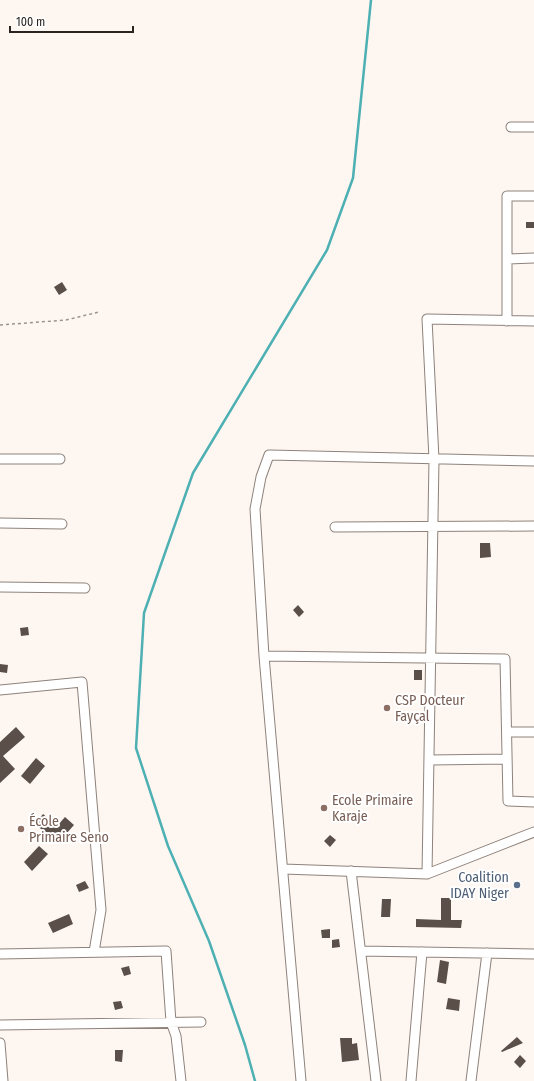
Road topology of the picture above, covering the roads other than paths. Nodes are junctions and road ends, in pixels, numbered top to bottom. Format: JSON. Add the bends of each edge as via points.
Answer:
{"nodes":[{"id":1,"x":511,"y":127,"type":"dead end"},
{"id":2,"x":534,"y":127,"type":"edge"},
{"id":3,"x":534,"y":196,"type":"edge"},
{"id":4,"x":534,"y":258,"type":"edge"},
{"id":5,"x":507,"y":259,"type":"junction"},
{"id":6,"x":507,"y":321,"type":"junction"},
{"id":7,"x":534,"y":321,"type":"edge"},
{"id":8,"x":0,"y":458,"type":"edge"},
{"id":9,"x":60,"y":459,"type":"dead end"},
{"id":10,"x":434,"y":459,"type":"junction"},
{"id":11,"x":534,"y":461,"type":"edge"},
{"id":12,"x":0,"y":523,"type":"edge"},
{"id":13,"x":62,"y":524,"type":"dead end"},
{"id":14,"x":534,"y":526,"type":"edge"},
{"id":15,"x":335,"y":527,"type":"dead end"},
{"id":16,"x":433,"y":528,"type":"junction"},
{"id":17,"x":0,"y":587,"type":"edge"},
{"id":18,"x":85,"y":588,"type":"dead end"},
{"id":19,"x":264,"y":656,"type":"junction"},
{"id":20,"x":430,"y":659,"type":"junction"},
{"id":21,"x":0,"y":690,"type":"edge"},
{"id":22,"x":506,"y":732,"type":"junction"},
{"id":23,"x":534,"y":732,"type":"edge"},
{"id":24,"x":507,"y":759,"type":"junction"},
{"id":25,"x":429,"y":760,"type":"junction"},
{"id":26,"x":534,"y":802,"type":"edge"},
{"id":27,"x":534,"y":832,"type":"edge"},
{"id":28,"x":283,"y":869,"type":"junction"},
{"id":29,"x":351,"y":871,"type":"junction"},
{"id":30,"x":427,"y":874,"type":"junction"},
{"id":31,"x":361,"y":951,"type":"junction"},
{"id":32,"x":94,"y":952,"type":"junction"},
{"id":33,"x":422,"y":952,"type":"junction"},
{"id":34,"x":487,"y":953,"type":"junction"},
{"id":35,"x":0,"y":954,"type":"edge"},
{"id":36,"x":534,"y":954,"type":"edge"},
{"id":37,"x":171,"y":1022,"type":"junction"},
{"id":38,"x":201,"y":1022,"type":"dead end"},
{"id":39,"x":0,"y":1025,"type":"edge"},
{"id":40,"x":0,"y":1043,"type":"edge"},
{"id":41,"x":3,"y":1081,"type":"edge"},
{"id":42,"x":181,"y":1081,"type":"edge"},
{"id":43,"x":301,"y":1081,"type":"edge"},
{"id":44,"x":376,"y":1081,"type":"edge"},
{"id":45,"x":411,"y":1081,"type":"edge"},
{"id":46,"x":470,"y":1081,"type":"edge"}],
"edges":[{"from":1,"to":2,"type":"street"},
{"from":3,"to":5,"type":"street","via":[[507,196]]},
{"from":4,"to":5,"type":"street"},
{"from":5,"to":6,"type":"street"},
{"from":6,"to":7,"type":"street"},
{"from":6,"to":10,"type":"street","via":[[427,319]]},
{"from":8,"to":9,"type":"street"},
{"from":10,"to":11,"type":"street"},
{"from":10,"to":16,"type":"street"},
{"from":10,"to":19,"type":"street","via":[[269,455],[261,477],[255,509]]},
{"from":12,"to":13,"type":"street"},
{"from":14,"to":16,"type":"street"},
{"from":15,"to":16,"type":"street"},
{"from":16,"to":20,"type":"street"},
{"from":17,"to":18,"type":"street"},
{"from":19,"to":20,"type":"street"},
{"from":19,"to":28,"type":"street"},
{"from":20,"to":22,"type":"street","via":[[505,659]]},
{"from":20,"to":25,"type":"street"},
{"from":21,"to":32,"type":"street","via":[[82,682],[101,910]]},
{"from":22,"to":23,"type":"street"},
{"from":22,"to":24,"type":"street"},
{"from":24,"to":25,"type":"street"},
{"from":24,"to":26,"type":"street","via":[[508,801]]},
{"from":25,"to":30,"type":"street"},
{"from":27,"to":30,"type":"street"},
{"from":28,"to":29,"type":"street"},
{"from":28,"to":43,"type":"street"},
{"from":29,"to":30,"type":"street"},
{"from":29,"to":31,"type":"street"},
{"from":31,"to":33,"type":"street"},
{"from":31,"to":44,"type":"street"},
{"from":32,"to":35,"type":"street"},
{"from":32,"to":37,"type":"street","via":[[166,951]]},
{"from":33,"to":34,"type":"street"},
{"from":33,"to":45,"type":"street"},
{"from":34,"to":36,"type":"street"},
{"from":34,"to":46,"type":"street"},
{"from":37,"to":38,"type":"street"},
{"from":37,"to":39,"type":"street"},
{"from":37,"to":42,"type":"street","via":[[176,1036]]},
{"from":40,"to":41,"type":"street"}]}
